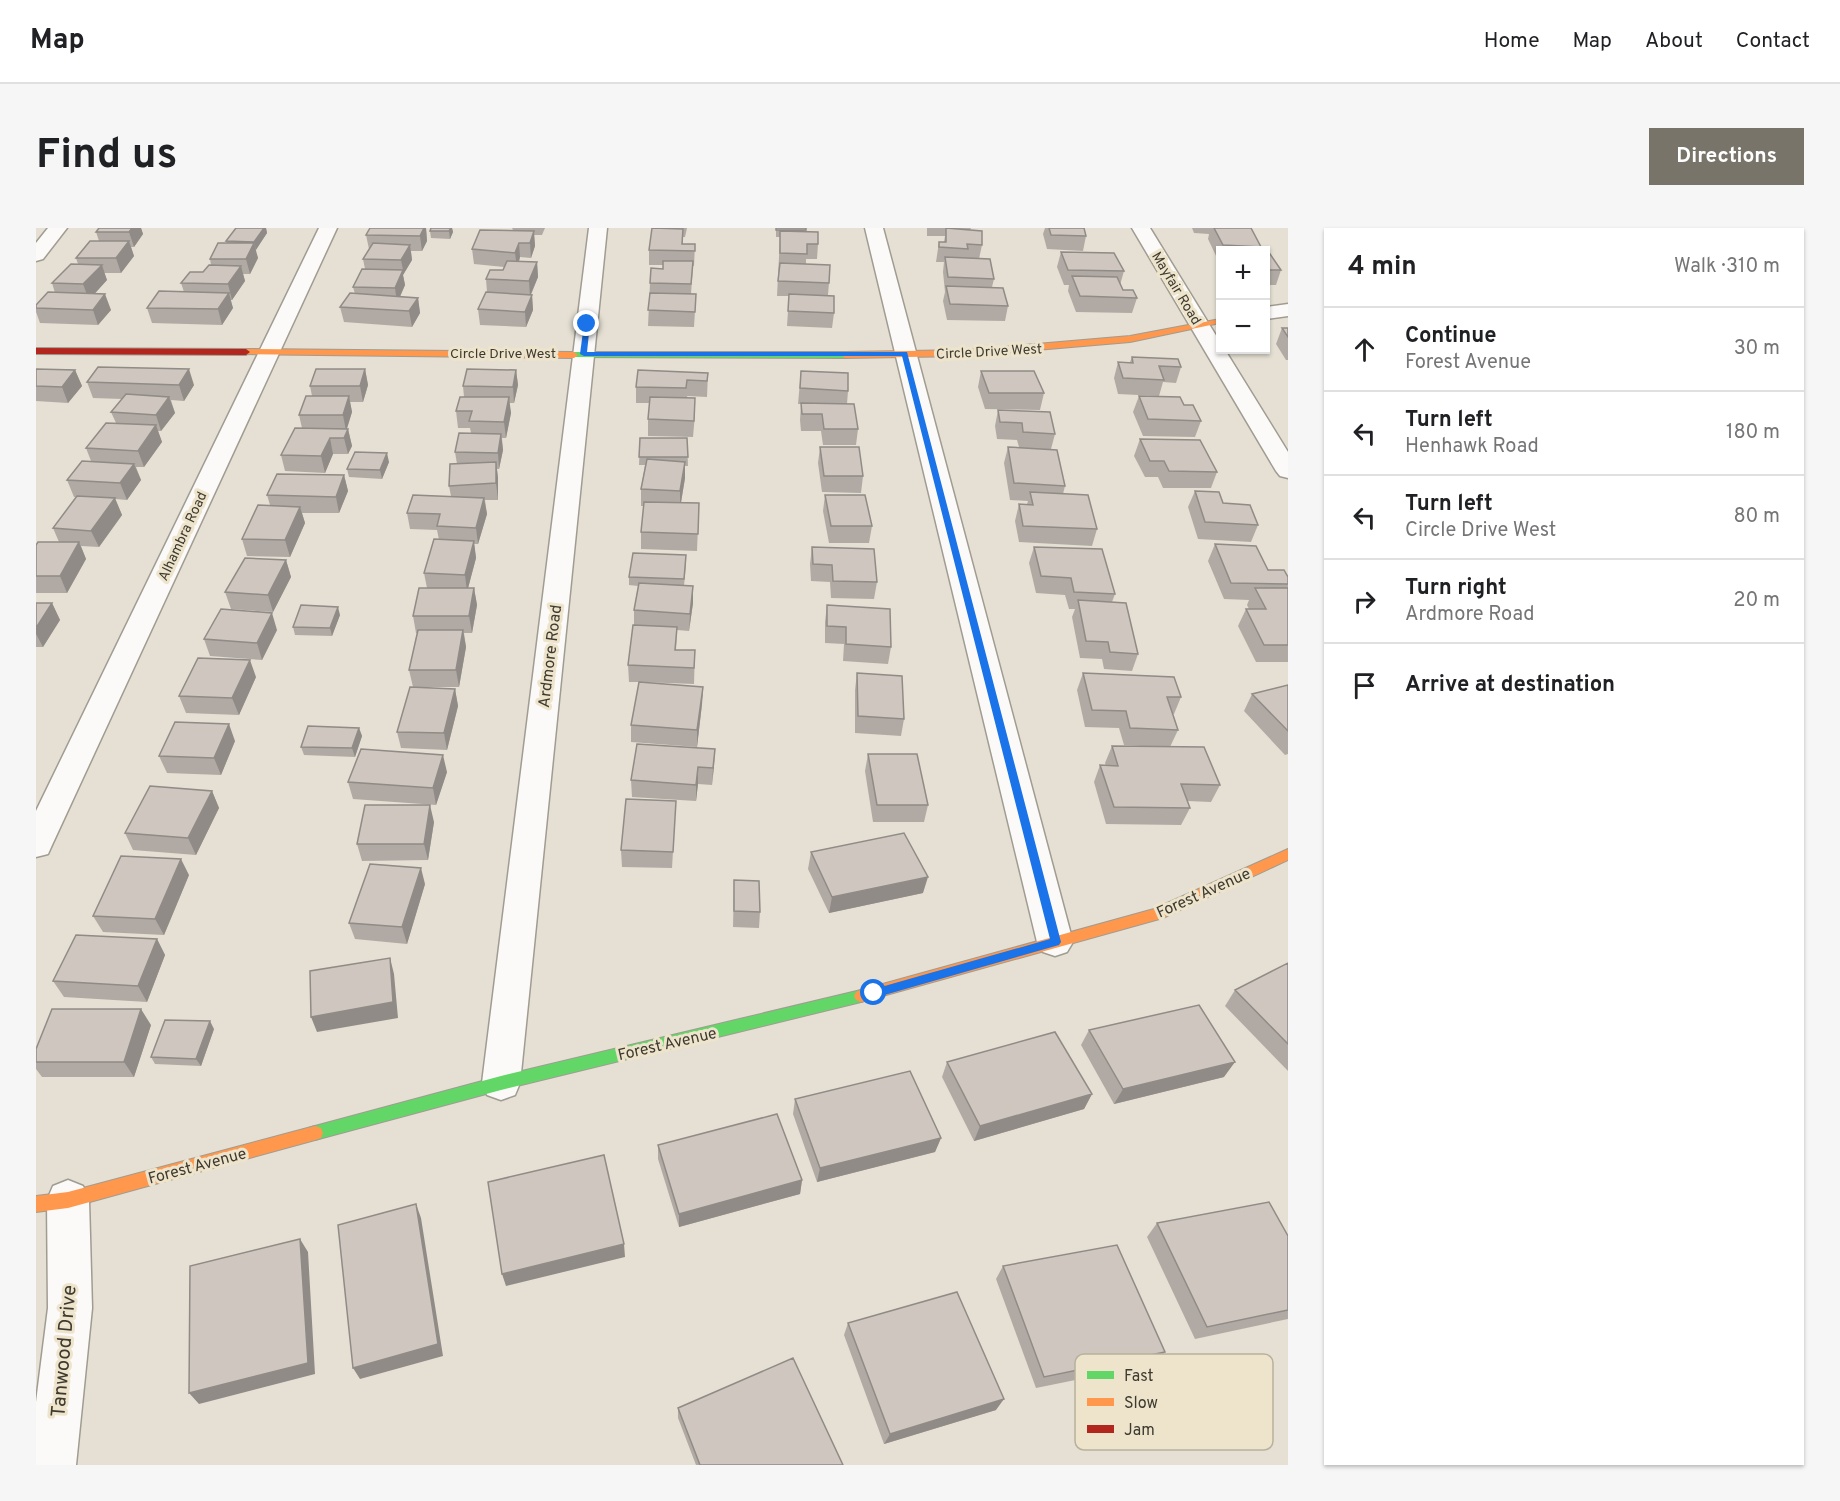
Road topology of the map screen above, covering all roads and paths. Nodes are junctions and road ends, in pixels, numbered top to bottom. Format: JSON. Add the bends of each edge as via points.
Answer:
{"nodes":[{"id":1,"x":58,"y":228,"type":"edge"},
{"id":2,"x":328,"y":228,"type":"edge"},
{"id":3,"x":598,"y":228,"type":"edge"},
{"id":4,"x":874,"y":228,"type":"edge"},
{"id":5,"x":1141,"y":228,"type":"edge"},
{"id":6,"x":36,"y":255,"type":"edge"},
{"id":7,"x":1288,"y":310,"type":"edge"},
{"id":8,"x":1270,"y":312,"type":"edge"},
{"id":9,"x":1216,"y":322,"type":"edge"},
{"id":10,"x":1199,"y":326,"type":"junction"},
{"id":11,"x":36,"y":351,"type":"edge"},
{"id":12,"x":269,"y":352,"type":"junction"},
{"id":13,"x":584,"y":354,"type":"junction"},
{"id":14,"x":905,"y":354,"type":"junction"},
{"id":15,"x":1288,"y":471,"type":"edge"},
{"id":16,"x":36,"y":845,"type":"edge"},
{"id":17,"x":1288,"y":854,"type":"edge"},
{"id":18,"x":1055,"y":942,"type":"junction"},
{"id":19,"x":501,"y":1083,"type":"junction"},
{"id":20,"x":52,"y":1202,"type":"edge"},
{"id":21,"x":51,"y":1465,"type":"edge"}],
"edges":[{"from":1,"to":6,"type":"street"},
{"from":2,"to":12,"type":"street","name":"Alhambra Road"},
{"from":3,"to":13,"type":"street","name":"Ardmore Road"},
{"from":4,"to":14,"type":"street"},
{"from":5,"to":10,"type":"street","name":"Mayfair Road"},
{"from":7,"to":8,"type":"street"},
{"from":9,"to":10,"type":"street","name":"Circle Drive West"},
{"from":10,"to":14,"type":"street","name":"Circle Drive West","via":[[1047,348]]},
{"from":10,"to":15,"type":"street","name":"Mayfair Road"},
{"from":11,"to":12,"type":"street","name":"Circle Drive West"},
{"from":12,"to":13,"type":"street","name":"Circle Drive West"},
{"from":12,"to":16,"type":"street","name":"Alhambra Road"},
{"from":13,"to":14,"type":"street","name":"Circle Drive West"},
{"from":13,"to":19,"type":"street","name":"Ardmore Road"},
{"from":14,"to":18,"type":"street"},
{"from":17,"to":18,"type":"street","name":"Forest Avenue","via":[[1158,914]]},
{"from":18,"to":19,"type":"street","name":"Forest Avenue","via":[[874,993]]},
{"from":19,"to":20,"type":"street","name":"Forest Avenue"},
{"from":20,"to":21,"type":"street","name":"Tanwood Drive","via":[[70,1308]]}]}
